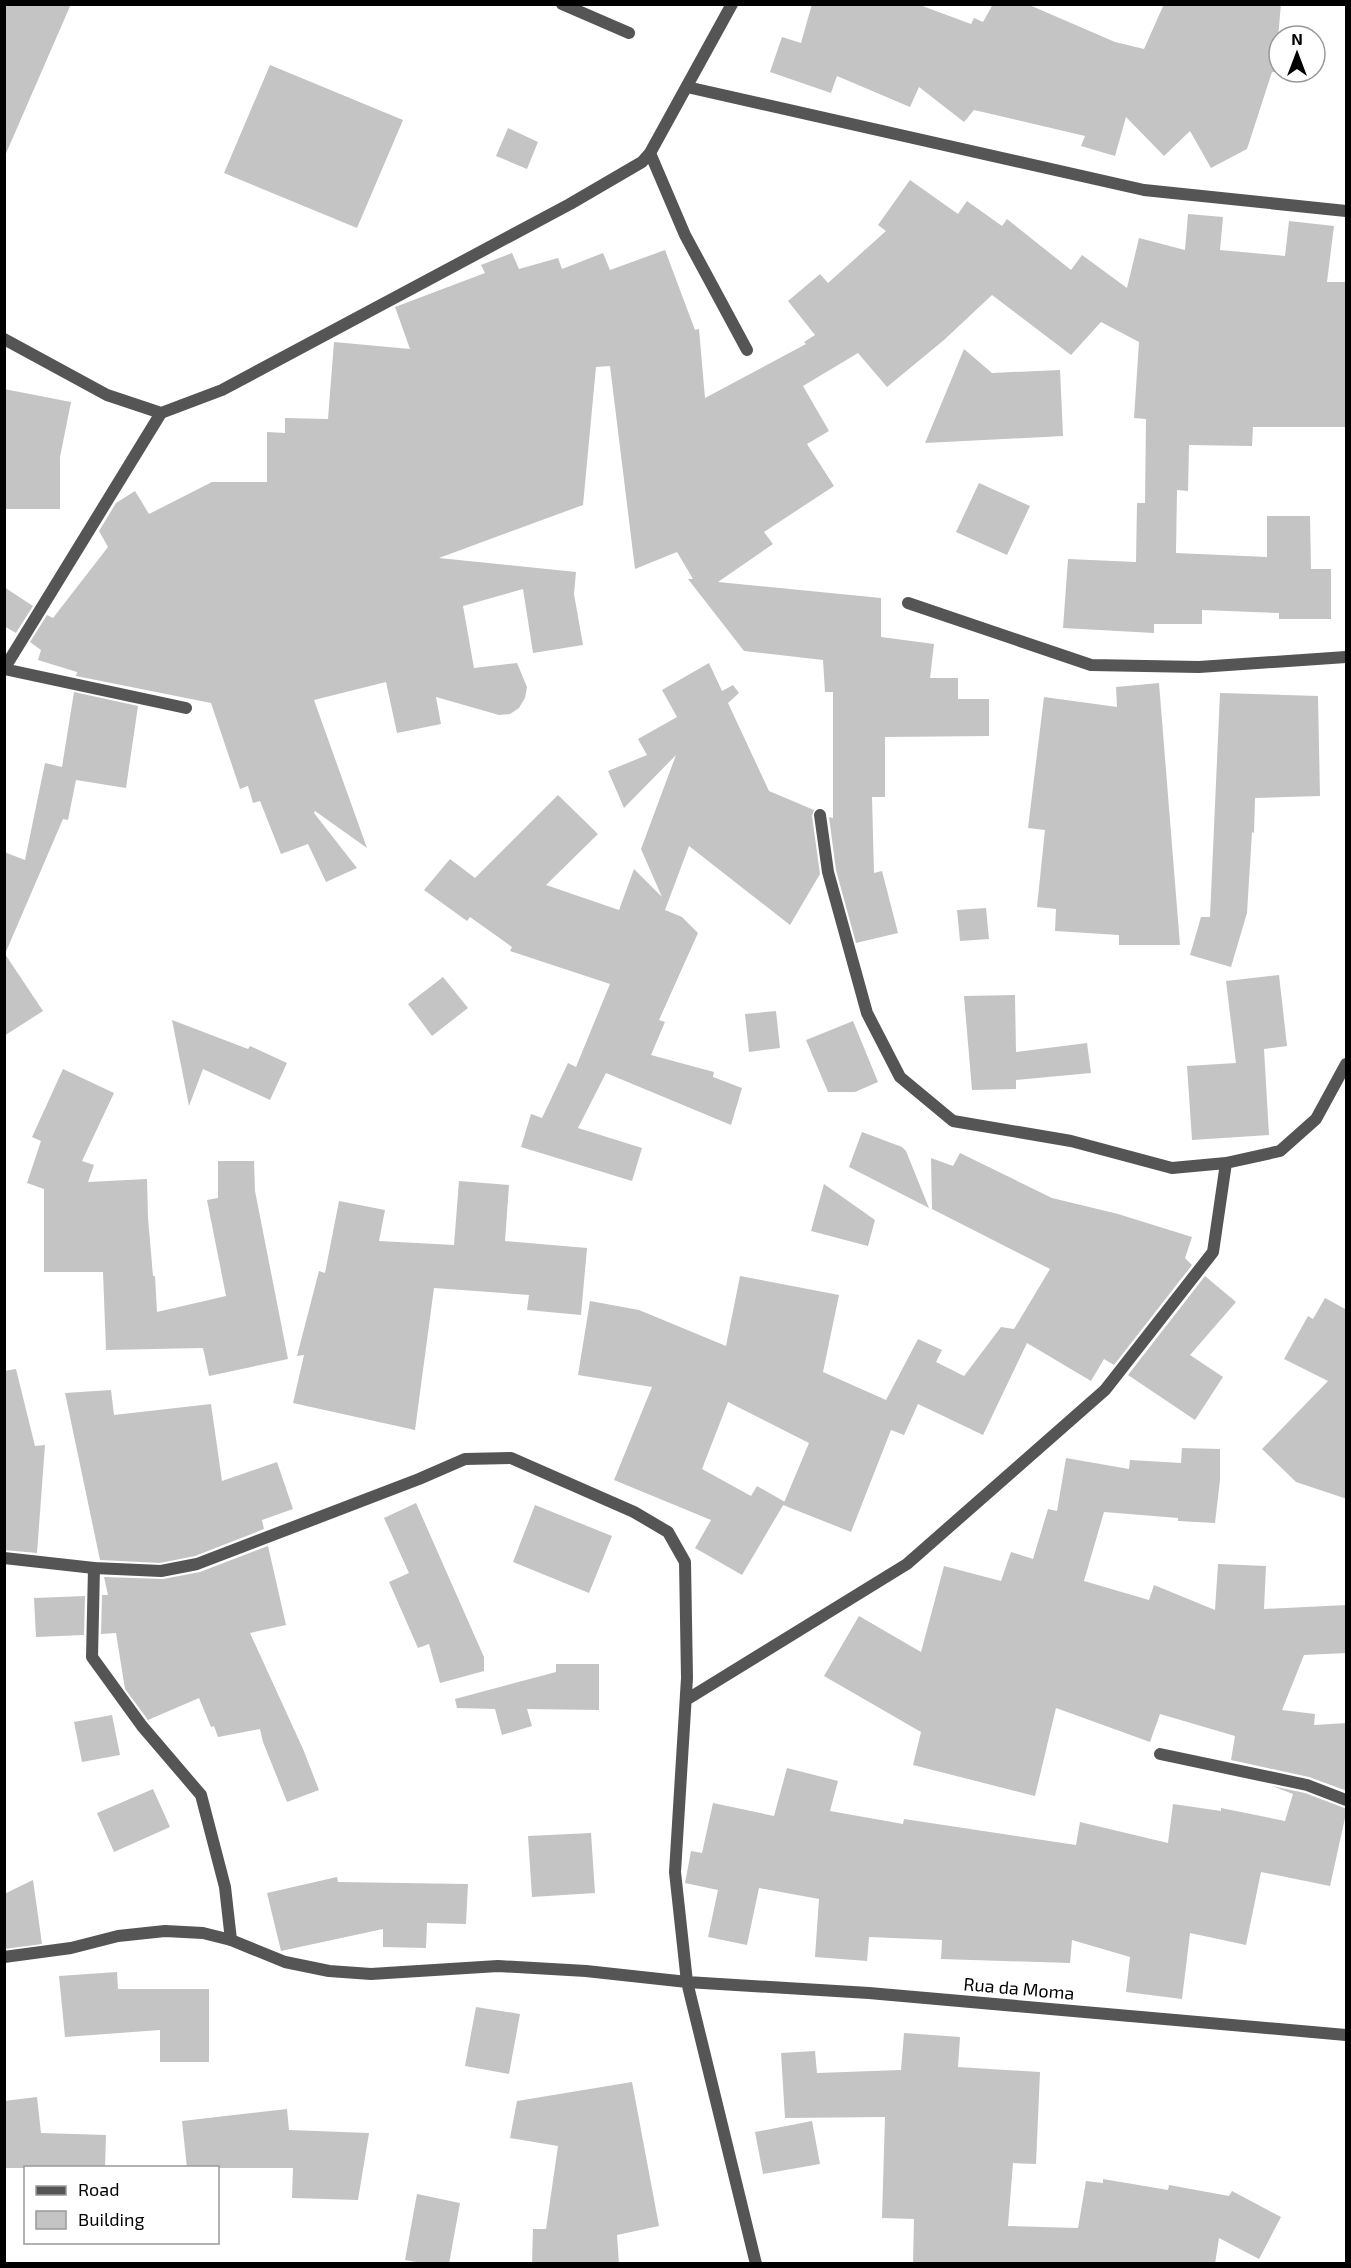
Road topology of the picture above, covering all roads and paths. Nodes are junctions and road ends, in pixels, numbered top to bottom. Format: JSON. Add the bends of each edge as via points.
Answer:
{"nodes":[{"id":1,"x":562,"y":4,"type":"edge"},
{"id":2,"x":732,"y":4,"type":"edge"},
{"id":3,"x":629,"y":33,"type":"dead end"},
{"id":4,"x":687,"y":87,"type":"junction"},
{"id":5,"x":650,"y":153,"type":"junction"},
{"id":6,"x":1347,"y":211,"type":"edge"},
{"id":7,"x":4,"y":339,"type":"edge"},
{"id":8,"x":747,"y":350,"type":"dead end"},
{"id":9,"x":161,"y":413,"type":"junction"},
{"id":10,"x":908,"y":603,"type":"dead end"},
{"id":11,"x":1347,"y":657,"type":"edge"},
{"id":12,"x":5,"y":669,"type":"edge"},
{"id":13,"x":186,"y":708,"type":"dead end"},
{"id":14,"x":820,"y":815,"type":"dead end"},
{"id":15,"x":1347,"y":1064,"type":"edge"},
{"id":16,"x":1226,"y":1163,"type":"junction"},
{"id":17,"x":4,"y":1558,"type":"edge"},
{"id":18,"x":94,"y":1568,"type":"junction"},
{"id":19,"x":686,"y":1700,"type":"junction"},
{"id":20,"x":1160,"y":1754,"type":"dead end"},
{"id":21,"x":1347,"y":1800,"type":"edge"},
{"id":22,"x":231,"y":1940,"type":"junction"},
{"id":23,"x":4,"y":1957,"type":"edge"},
{"id":24,"x":687,"y":1982,"type":"junction"},
{"id":25,"x":1347,"y":2035,"type":"edge"},
{"id":26,"x":756,"y":2264,"type":"edge"}],
"edges":[{"from":1,"to":3,"type":"street"},
{"from":2,"to":4,"type":"street"},
{"from":4,"to":5,"type":"street"},
{"from":4,"to":6,"type":"street","via":[[1144,190]]},
{"from":5,"to":8,"type":"street","via":[[685,235]]},
{"from":5,"to":9,"type":"street","via":[[598,189],[233,385]]},
{"from":7,"to":9,"type":"street","via":[[107,395]]},
{"from":9,"to":12,"type":"street"},
{"from":10,"to":11,"type":"street","via":[[1091,665],[1199,667]]},
{"from":12,"to":13,"type":"street"},
{"from":14,"to":16,"type":"street","via":[[828,872],[867,1013],[900,1077],[953,1121],[1071,1141],[1172,1168]]},
{"from":15,"to":16,"type":"street","via":[[1316,1119],[1280,1151]]},
{"from":16,"to":19,"type":"street","via":[[1213,1252],[1105,1390],[907,1564]]},
{"from":17,"to":18,"type":"street"},
{"from":18,"to":19,"type":"street","via":[[161,1571],[197,1564],[465,1459],[511,1458],[634,1512],[668,1532],[685,1562]]},
{"from":18,"to":22,"type":"street","via":[[92,1657],[142,1726],[201,1796],[225,1887]]},
{"from":19,"to":24,"type":"street","via":[[675,1872]]},
{"from":20,"to":21,"type":"street","via":[[1306,1785]]},
{"from":22,"to":23,"type":"street","name":"Rua da Moma","via":[[165,1930]]},
{"from":22,"to":24,"type":"street","name":"Rua da Moma","via":[[285,1962],[329,1971],[371,1974],[498,1966]]},
{"from":24,"to":25,"type":"street","name":"Rua da Moma","via":[[869,1993]]},
{"from":24,"to":26,"type":"street"}]}
